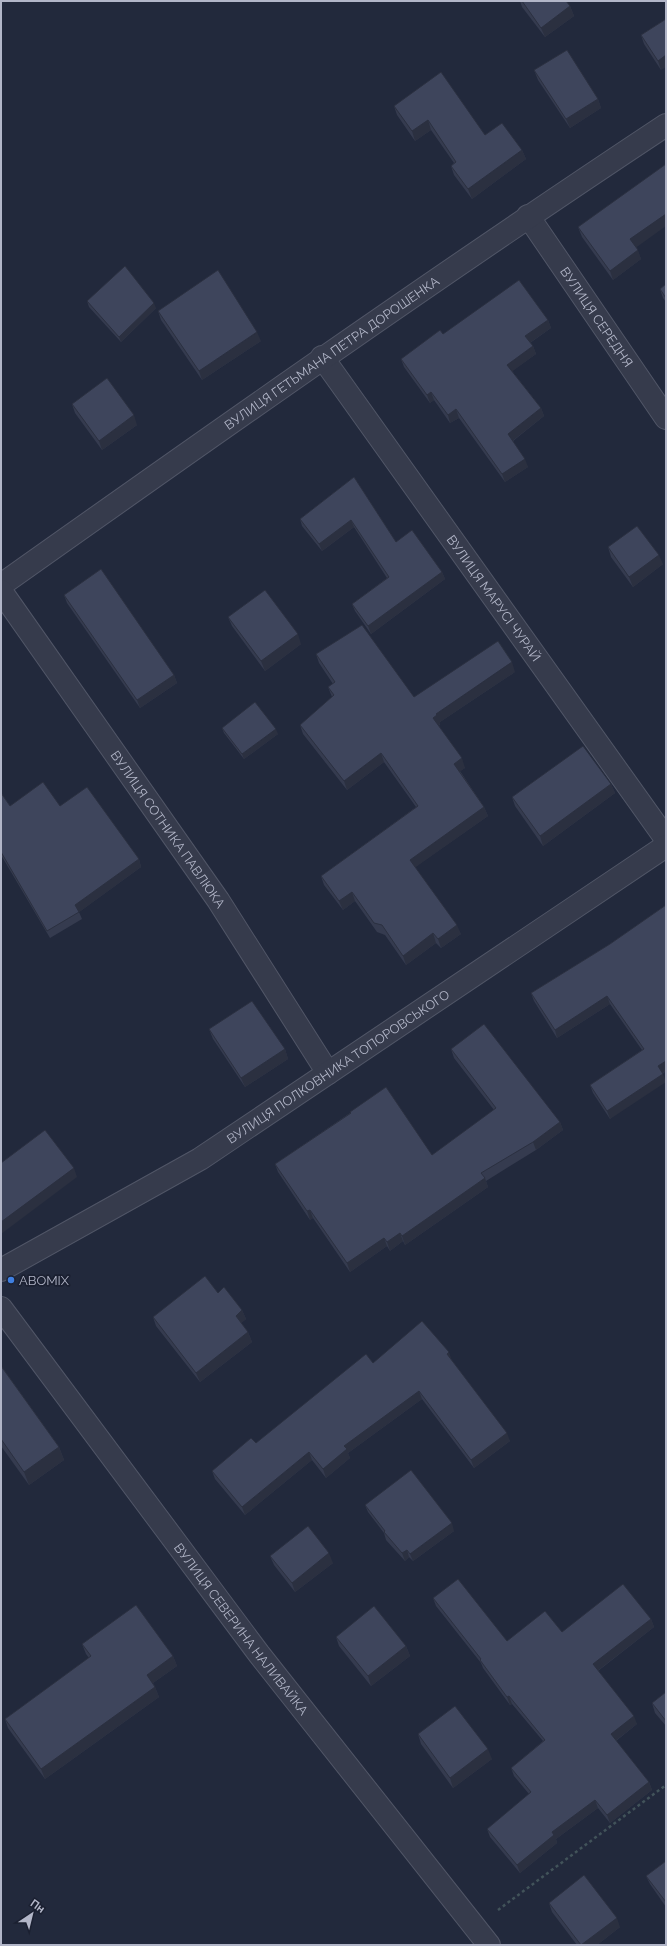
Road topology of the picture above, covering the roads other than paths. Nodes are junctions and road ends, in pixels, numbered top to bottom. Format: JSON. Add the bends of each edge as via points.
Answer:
{"nodes":[{"id":1,"x":666,"y":125,"type":"edge"},
{"id":2,"x":528,"y":216,"type":"junction"},
{"id":3,"x":322,"y":357,"type":"junction"},
{"id":4,"x":666,"y":418,"type":"edge"},
{"id":5,"x":1,"y":585,"type":"edge"},
{"id":6,"x":1,"y":591,"type":"edge"},
{"id":7,"x":666,"y":838,"type":"edge"},
{"id":8,"x":666,"y":846,"type":"edge"},
{"id":9,"x":328,"y":1073,"type":"junction"},
{"id":10,"x":1,"y":1270,"type":"edge"},
{"id":11,"x":1,"y":1308,"type":"edge"},
{"id":12,"x":489,"y":1945,"type":"edge"}],
"edges":[{"from":1,"to":2,"type":"street","name":"ВУЛИЦЯ ГЕТЬМАНА ПЕТРА ДОРОШЕНКА"},
{"from":2,"to":3,"type":"street","name":"ВУЛИЦЯ ГЕТЬМАНА ПЕТРА ДОРОШЕНКА"},
{"from":2,"to":4,"type":"street","name":"ВУЛИЦЯ СЕРЕДНЯ"},
{"from":3,"to":5,"type":"street","name":"ВУЛИЦЯ ГЕТЬМАНА ПЕТРА ДОРОШЕНКА"},
{"from":3,"to":7,"type":"street","name":"ВУЛИЦЯ МАРУСІ ЧУРАЙ"},
{"from":6,"to":9,"type":"street","name":"ВУЛИЦЯ СОТНИКА ПАВЛЮКА","via":[[218,900]]},
{"from":8,"to":9,"type":"street","name":"ВУЛИЦЯ ПОЛКОВНИКА ТОПОРОВСЬКОГО"},
{"from":9,"to":10,"type":"street","name":"ВУЛИЦЯ ПОЛКОВНИКА ТОПОРОВСЬКОГО","via":[[200,1159]]},
{"from":11,"to":12,"type":"street","name":"ВУЛИЦЯ СЕВЕРИНА НАЛИВАЙКА","via":[[259,1654]]}]}
